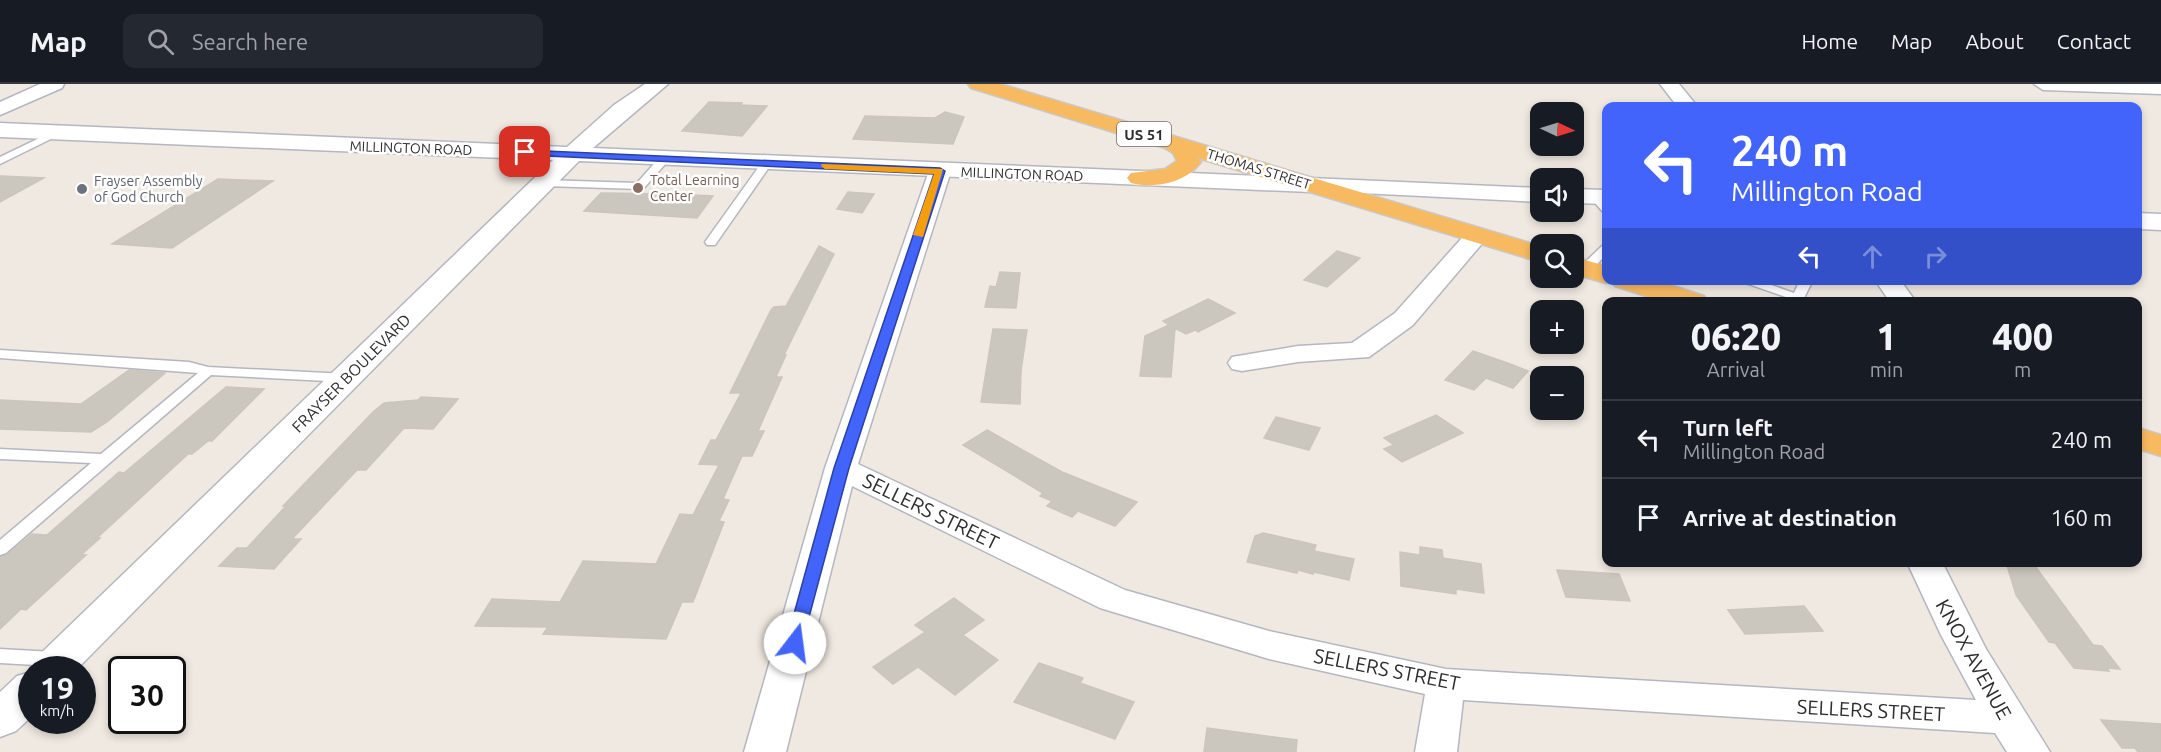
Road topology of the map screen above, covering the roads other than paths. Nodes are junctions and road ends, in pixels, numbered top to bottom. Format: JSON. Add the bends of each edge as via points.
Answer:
{"nodes":[{"id":1,"x":55,"y":84,"type":"edge"},
{"id":2,"x":658,"y":84,"type":"edge"},
{"id":3,"x":978,"y":84,"type":"edge"},
{"id":4,"x":1669,"y":84,"type":"edge"},
{"id":5,"x":2043,"y":84,"type":"edge"},
{"id":6,"x":1006,"y":88,"type":"edge"},
{"id":7,"x":2161,"y":88,"type":"edge"},
{"id":8,"x":1684,"y":102,"type":"edge"},
{"id":9,"x":0,"y":109,"type":"edge"},
{"id":10,"x":0,"y":130,"type":"edge"},
{"id":11,"x":58,"y":133,"type":"junction"},
{"id":12,"x":1173,"y":143,"type":"junction"},
{"id":13,"x":573,"y":154,"type":"junction"},
{"id":14,"x":664,"y":159,"type":"junction"},
{"id":15,"x":0,"y":161,"type":"edge"},
{"id":16,"x":767,"y":163,"type":"junction"},
{"id":17,"x":940,"y":171,"type":"junction"},
{"id":18,"x":1139,"y":178,"type":"junction"},
{"id":19,"x":544,"y":183,"type":"junction"},
{"id":20,"x":1310,"y":185,"type":"junction"},
{"id":21,"x":1530,"y":195,"type":"edge"},
{"id":22,"x":2142,"y":221,"type":"edge"},
{"id":23,"x":2161,"y":222,"type":"edge"},
{"id":24,"x":1477,"y":235,"type":"junction"},
{"id":25,"x":711,"y":242,"type":"dead end"},
{"id":26,"x":1530,"y":251,"type":"edge"},
{"id":27,"x":1602,"y":254,"type":"edge"},
{"id":28,"x":1589,"y":269,"type":"edge"},
{"id":29,"x":1641,"y":285,"type":"edge"},
{"id":30,"x":1764,"y":285,"type":"edge"},
{"id":31,"x":1678,"y":297,"type":"edge"},
{"id":32,"x":1795,"y":297,"type":"edge"},
{"id":33,"x":0,"y":354,"type":"edge"},
{"id":34,"x":1242,"y":363,"type":"dead end"},
{"id":35,"x":208,"y":371,"type":"junction"},
{"id":36,"x":346,"y":378,"type":"junction"},
{"id":37,"x":2142,"y":439,"type":"edge"},
{"id":38,"x":2161,"y":446,"type":"edge"},
{"id":39,"x":0,"y":454,"type":"edge"},
{"id":40,"x":105,"y":459,"type":"junction"},
{"id":41,"x":842,"y":468,"type":"junction"},
{"id":42,"x":0,"y":549,"type":"edge"},
{"id":43,"x":1926,"y":567,"type":"edge"},
{"id":44,"x":0,"y":656,"type":"edge"},
{"id":45,"x":63,"y":656,"type":"edge"},
{"id":46,"x":18,"y":662,"type":"edge"},
{"id":47,"x":1446,"y":684,"type":"junction"},
{"id":48,"x":18,"y":701,"type":"edge"},
{"id":49,"x":2006,"y":718,"type":"junction"},
{"id":50,"x":0,"y":719,"type":"edge"},
{"id":51,"x":765,"y":752,"type":"edge"},
{"id":52,"x":1436,"y":752,"type":"edge"},
{"id":53,"x":2029,"y":752,"type":"edge"}],
"edges":[{"from":1,"to":9,"type":"street"},
{"from":2,"to":13,"type":"main road","name":"FRAYSER BOULEVARD"},
{"from":3,"to":6,"type":"highway","name":"THOMAS STREET","number":"US 51"},
{"from":4,"to":8,"type":"street"},
{"from":5,"to":7,"type":"street"},
{"from":6,"to":12,"type":"highway","name":"THOMAS STREET","number":"US 51"},
{"from":10,"to":11,"type":"main road","name":"MILLINGTON ROAD"},
{"from":11,"to":13,"type":"main road","name":"MILLINGTON ROAD"},
{"from":11,"to":15,"type":"lane"},
{"from":12,"to":18,"type":"highway","via":[[1189,162],[1184,168],[1170,176]]},
{"from":12,"to":20,"type":"highway","name":"THOMAS STREET","number":"US 51"},
{"from":13,"to":14,"type":"main road","name":"MILLINGTON ROAD"},
{"from":13,"to":19,"type":"main road","name":"FRAYSER BOULEVARD"},
{"from":14,"to":16,"type":"main road","name":"MILLINGTON ROAD"},
{"from":14,"to":19,"type":"lane","via":[[640,186]]},
{"from":16,"to":17,"type":"main road","name":"MILLINGTON ROAD"},
{"from":16,"to":25,"type":"lane"},
{"from":17,"to":18,"type":"main road","name":"MILLINGTON ROAD"},
{"from":17,"to":41,"type":"street"},
{"from":18,"to":20,"type":"main road","name":"MILLINGTON ROAD"},
{"from":19,"to":36,"type":"main road","name":"FRAYSER BOULEVARD"},
{"from":20,"to":21,"type":"main road","name":"MILLINGTON ROAD"},
{"from":20,"to":24,"type":"highway","name":"THOMAS STREET","number":"US 51"},
{"from":22,"to":23,"type":"main road"},
{"from":24,"to":26,"type":"highway","name":"THOMAS STREET","number":"US 51"},
{"from":24,"to":34,"type":"street","via":[[1404,319],[1359,351],[1298,354]]},
{"from":27,"to":28,"type":"lane"},
{"from":29,"to":31,"type":"highway"},
{"from":30,"to":32,"type":"lane"},
{"from":33,"to":35,"type":"lane","via":[[189,366]]},
{"from":35,"to":36,"type":"lane"},
{"from":35,"to":40,"type":"lane"},
{"from":36,"to":45,"type":"main road","name":"FRAYSER BOULEVARD"},
{"from":37,"to":38,"type":"highway"},
{"from":39,"to":40,"type":"lane"},
{"from":40,"to":42,"type":"lane"},
{"from":41,"to":47,"type":"street","name":"SELLERS STREET","via":[[1113,599],[1269,645]]},
{"from":41,"to":51,"type":"street"},
{"from":43,"to":49,"type":"street","name":"KNOX AVENUE"},
{"from":44,"to":46,"type":"lane"},
{"from":47,"to":49,"type":"street","name":"SELLERS STREET"},
{"from":47,"to":52,"type":"street"},
{"from":48,"to":50,"type":"main road","name":"FRAYSER BOULEVARD"},
{"from":49,"to":53,"type":"street","name":"KNOX AVENUE"}]}
